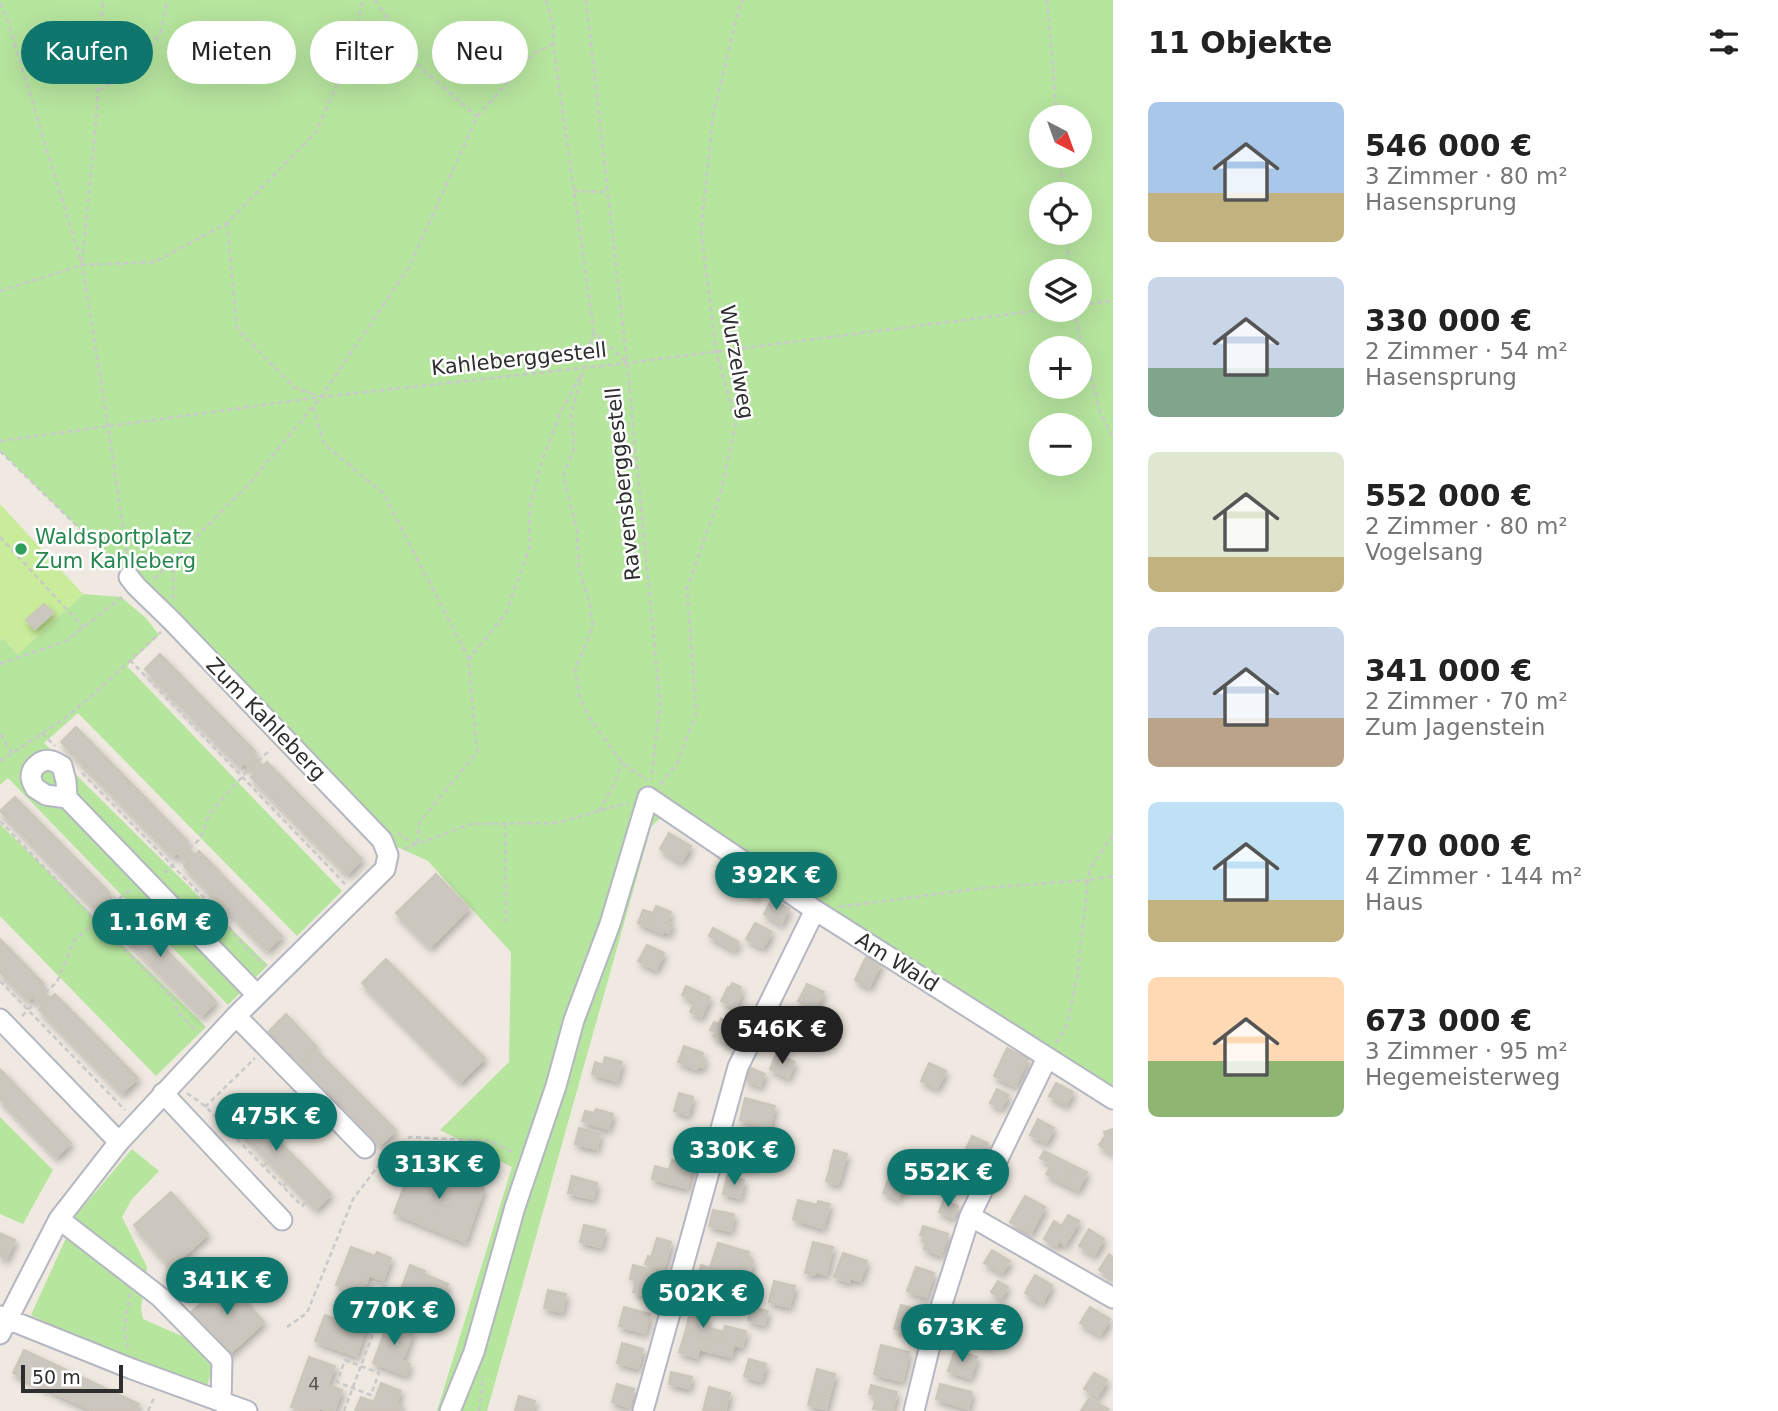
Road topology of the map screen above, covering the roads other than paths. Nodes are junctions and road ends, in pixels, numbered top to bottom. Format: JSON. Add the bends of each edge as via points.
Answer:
{"nodes":[{"id":1,"x":136,"y":585,"type":"road end"},
{"id":2,"x":67,"y":798,"type":"dead end"},
{"id":3,"x":815,"y":910,"type":"junction"},
{"id":4,"x":257,"y":995,"type":"junction"},
{"id":5,"x":236,"y":1016,"type":"junction"},
{"id":6,"x":5,"y":1023,"type":"edge"},
{"id":7,"x":1047,"y":1058,"type":"junction"},
{"id":8,"x":168,"y":1088,"type":"junction"},
{"id":9,"x":1113,"y":1099,"type":"edge"},
{"id":10,"x":119,"y":1142,"type":"junction"},
{"id":11,"x":365,"y":1148,"type":"dead end"},
{"id":12,"x":970,"y":1216,"type":"junction"},
{"id":13,"x":59,"y":1219,"type":"junction"},
{"id":14,"x":282,"y":1220,"type":"dead end"},
{"id":15,"x":1113,"y":1298,"type":"edge"},
{"id":16,"x":2,"y":1323,"type":"edge"},
{"id":17,"x":221,"y":1402,"type":"junction"},
{"id":18,"x":247,"y":1411,"type":"edge"},
{"id":19,"x":450,"y":1411,"type":"edge"},
{"id":20,"x":643,"y":1411,"type":"edge"},
{"id":21,"x":914,"y":1411,"type":"edge"}],
"edges":[{"from":1,"to":4,"type":"street","name":"Zum Kahleberg","via":[[382,840],[388,855],[385,869]]},
{"from":2,"to":4,"type":"street"},
{"from":3,"to":7,"type":"street","name":"Am Wald"},
{"from":3,"to":19,"type":"street","name":"Am Wald","via":[[649,790],[610,924],[574,1020],[515,1207],[474,1352]]},
{"from":3,"to":20,"type":"street","via":[[738,1067]]},
{"from":4,"to":5,"type":"street"},
{"from":5,"to":8,"type":"street"},
{"from":5,"to":11,"type":"street"},
{"from":6,"to":10,"type":"street"},
{"from":7,"to":9,"type":"street","name":"Am Wald"},
{"from":7,"to":12,"type":"street"},
{"from":8,"to":10,"type":"street"},
{"from":8,"to":14,"type":"street","via":[[190,1121]]},
{"from":10,"to":13,"type":"street"},
{"from":12,"to":15,"type":"street"},
{"from":12,"to":21,"type":"street"},
{"from":13,"to":16,"type":"street"},
{"from":13,"to":17,"type":"street","via":[[160,1297],[222,1360]]},
{"from":16,"to":17,"type":"street"},
{"from":17,"to":18,"type":"street"}]}
